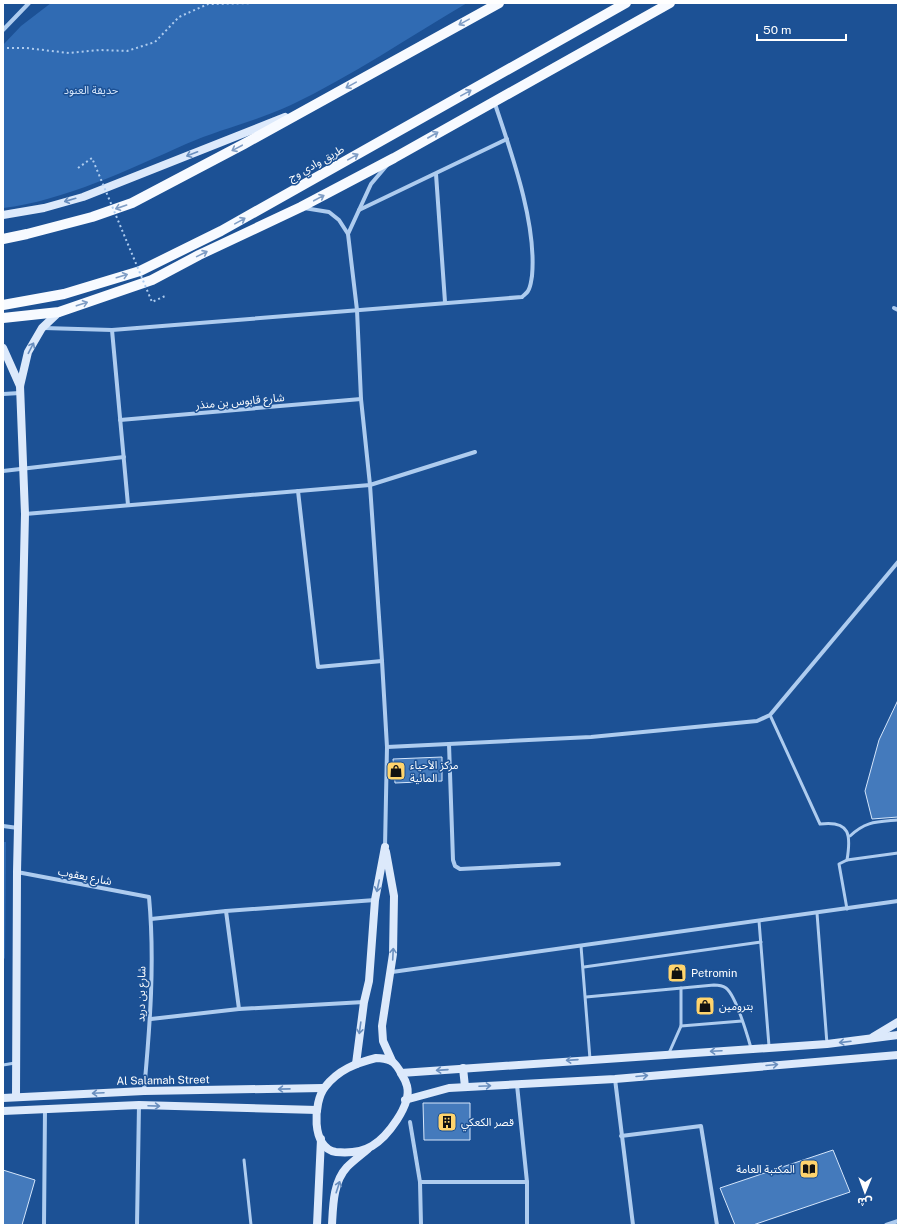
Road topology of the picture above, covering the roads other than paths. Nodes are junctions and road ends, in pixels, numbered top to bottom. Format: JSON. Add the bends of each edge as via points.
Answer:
{"nodes":[{"id":1,"x":29,"y":3,"type":"edge"},
{"id":2,"x":499,"y":3,"type":"edge"},
{"id":3,"x":618,"y":3,"type":"edge"},
{"id":4,"x":626,"y":3,"type":"edge"},
{"id":5,"x":670,"y":3,"type":"edge"},
{"id":6,"x":604,"y":15,"type":"junction"},
{"id":7,"x":3,"y":30,"type":"edge"},
{"id":8,"x":494,"y":100,"type":"junction"},
{"id":9,"x":306,"y":109,"type":"junction"},
{"id":10,"x":507,"y":139,"type":"junction"},
{"id":11,"x":394,"y":158,"type":"junction"},
{"id":12,"x":436,"y":174,"type":"junction"},
{"id":13,"x":302,"y":207,"type":"junction"},
{"id":14,"x":359,"y":210,"type":"junction"},
{"id":15,"x":3,"y":214,"type":"edge"},
{"id":16,"x":348,"y":234,"type":"junction"},
{"id":17,"x":3,"y":239,"type":"edge"},
{"id":18,"x":445,"y":302,"type":"junction"},
{"id":19,"x":3,"y":306,"type":"edge"},
{"id":20,"x":357,"y":310,"type":"junction"},
{"id":21,"x":59,"y":312,"type":"junction"},
{"id":22,"x":3,"y":318,"type":"edge"},
{"id":23,"x":42,"y":328,"type":"junction"},
{"id":24,"x":112,"y":330,"type":"junction"},
{"id":25,"x":3,"y":348,"type":"edge"},
{"id":26,"x":20,"y":389,"type":"junction"},
{"id":27,"x":3,"y":394,"type":"edge"},
{"id":28,"x":361,"y":399,"type":"junction"},
{"id":29,"x":120,"y":420,"type":"junction"},
{"id":30,"x":475,"y":452,"type":"dead end"},
{"id":31,"x":124,"y":457,"type":"junction"},
{"id":32,"x":23,"y":469,"type":"junction"},
{"id":33,"x":3,"y":471,"type":"edge"},
{"id":34,"x":370,"y":485,"type":"junction"},
{"id":35,"x":298,"y":491,"type":"junction"},
{"id":36,"x":128,"y":505,"type":"junction"},
{"id":37,"x":25,"y":514,"type":"junction"},
{"id":38,"x":898,"y":562,"type":"edge"},
{"id":39,"x":382,"y":661,"type":"junction"},
{"id":40,"x":770,"y":715,"type":"junction"},
{"id":41,"x":449,"y":744,"type":"junction"},
{"id":42,"x":387,"y":746,"type":"junction"},
{"id":43,"x":898,"y":820,"type":"edge"},
{"id":44,"x":3,"y":826,"type":"edge"},
{"id":45,"x":18,"y":828,"type":"junction"},
{"id":46,"x":850,"y":836,"type":"junction"},
{"id":47,"x":385,"y":848,"type":"junction"},
{"id":48,"x":898,"y":853,"type":"edge"},
{"id":49,"x":847,"y":860,"type":"junction"},
{"id":50,"x":559,"y":864,"type":"dead end"},
{"id":51,"x":17,"y":872,"type":"junction"},
{"id":52,"x":149,"y":897,"type":"joint"},
{"id":53,"x":375,"y":900,"type":"junction"},
{"id":54,"x":898,"y":901,"type":"edge"},
{"id":55,"x":847,"y":908,"type":"junction"},
{"id":56,"x":226,"y":911,"type":"junction"},
{"id":57,"x":817,"y":913,"type":"junction"},
{"id":58,"x":151,"y":919,"type":"junction"},
{"id":59,"x":759,"y":921,"type":"junction"},
{"id":60,"x":761,"y":942,"type":"junction"},
{"id":61,"x":582,"y":946,"type":"junction"},
{"id":62,"x":584,"y":966,"type":"junction"},
{"id":63,"x":392,"y":972,"type":"junction"},
{"id":64,"x":681,"y":988,"type":"junction"},
{"id":65,"x":586,"y":997,"type":"junction"},
{"id":66,"x":364,"y":1002,"type":"junction"},
{"id":67,"x":239,"y":1009,"type":"junction"},
{"id":68,"x":150,"y":1019,"type":"junction"},
{"id":69,"x":742,"y":1021,"type":"junction"},
{"id":70,"x":898,"y":1022,"type":"edge"},
{"id":71,"x":681,"y":1026,"type":"junction"},
{"id":72,"x":898,"y":1035,"type":"edge"},
{"id":73,"x":870,"y":1038,"type":"junction"},
{"id":74,"x":827,"y":1044,"type":"junction"},
{"id":75,"x":769,"y":1048,"type":"junction"},
{"id":76,"x":752,"y":1049,"type":"junction"},
{"id":77,"x":668,"y":1054,"type":"junction"},
{"id":78,"x":898,"y":1055,"type":"edge"},
{"id":79,"x":590,"y":1059,"type":"junction"},
{"id":80,"x":392,"y":1061,"type":"junction"},
{"id":81,"x":16,"y":1063,"type":"junction"},
{"id":82,"x":356,"y":1064,"type":"junction"},
{"id":83,"x":3,"y":1065,"type":"edge"},
{"id":84,"x":463,"y":1068,"type":"junction"},
{"id":85,"x":401,"y":1073,"type":"junction"},
{"id":86,"x":615,"y":1078,"type":"junction"},
{"id":87,"x":517,"y":1084,"type":"junction"},
{"id":88,"x":465,"y":1087,"type":"junction"},
{"id":89,"x":323,"y":1088,"type":"junction"},
{"id":90,"x":144,"y":1091,"type":"junction"},
{"id":91,"x":16,"y":1097,"type":"junction"},
{"id":92,"x":3,"y":1098,"type":"edge"},
{"id":93,"x":406,"y":1100,"type":"junction"},
{"id":94,"x":139,"y":1105,"type":"junction"},
{"id":95,"x":45,"y":1109,"type":"junction"},
{"id":96,"x":317,"y":1110,"type":"junction"},
{"id":97,"x":3,"y":1111,"type":"edge"},
{"id":98,"x":410,"y":1122,"type":"dead end"},
{"id":99,"x":621,"y":1136,"type":"junction"},
{"id":100,"x":321,"y":1138,"type":"junction"},
{"id":101,"x":371,"y":1147,"type":"junction"},
{"id":102,"x":244,"y":1160,"type":"dead end"},
{"id":103,"x":420,"y":1182,"type":"junction"},
{"id":104,"x":527,"y":1182,"type":"junction"},
{"id":105,"x":898,"y":1221,"type":"edge"},
{"id":106,"x":44,"y":1225,"type":"edge"},
{"id":107,"x":137,"y":1225,"type":"edge"},
{"id":108,"x":251,"y":1225,"type":"edge"},
{"id":109,"x":317,"y":1225,"type":"edge"},
{"id":110,"x":332,"y":1225,"type":"edge"},
{"id":111,"x":421,"y":1225,"type":"edge"},
{"id":112,"x":527,"y":1225,"type":"edge"},
{"id":113,"x":633,"y":1225,"type":"edge"},
{"id":114,"x":717,"y":1225,"type":"edge"},
{"id":115,"x":887,"y":1225,"type":"edge"}],
"edges":[{"from":1,"to":7,"type":"street"},
{"from":2,"to":9,"type":"main road","one_way":true},
{"from":3,"to":6,"type":"main road"},
{"from":4,"to":6,"type":"main road","name":"طريق وادي وج"},
{"from":5,"to":8,"type":"main road"},
{"from":19,"to":6,"type":"main road","name":"طريق وادي وج","one_way":true,"via":[[64,294],[140,271],[221,231]]},
{"from":8,"to":10,"type":"street"},
{"from":11,"to":8,"type":"main road","one_way":true},
{"from":9,"to":15,"type":"street","one_way":true,"via":[[83,196],[44,208]]},
{"from":9,"to":17,"type":"main road","one_way":true,"via":[[132,203],[85,219]]},
{"from":10,"to":12,"type":"street"},
{"from":10,"to":18,"type":"street","via":[[531,232],[534,257],[531,286],[522,296]]},
{"from":13,"to":11,"type":"main road","one_way":true},
{"from":11,"to":14,"type":"street","via":[[371,184]]},
{"from":12,"to":14,"type":"street"},
{"from":12,"to":18,"type":"street"},
{"from":13,"to":16,"type":"street","via":[[329,212],[339,220]]},
{"from":21,"to":13,"type":"main road","one_way":true,"via":[[152,280]]},
{"from":14,"to":16,"type":"street"},
{"from":16,"to":20,"type":"street"},
{"from":18,"to":20,"type":"street"},
{"from":20,"to":24,"type":"street"},
{"from":20,"to":28,"type":"street"},
{"from":21,"to":22,"type":"main road"},
{"from":21,"to":23,"type":"street"},
{"from":23,"to":24,"type":"street"},
{"from":26,"to":23,"type":"street","one_way":true,"via":[[28,352]]},
{"from":24,"to":29,"type":"street"},
{"from":25,"to":26,"type":"street"},
{"from":26,"to":27,"type":"street"},
{"from":26,"to":32,"type":"street"},
{"from":28,"to":29,"type":"street","name":"شارع قابوس بن منذر"},
{"from":28,"to":34,"type":"street"},
{"from":29,"to":31,"type":"street"},
{"from":30,"to":34,"type":"street"},
{"from":31,"to":32,"type":"street"},
{"from":31,"to":36,"type":"street"},
{"from":32,"to":33,"type":"street"},
{"from":32,"to":37,"type":"street"},
{"from":34,"to":35,"type":"street"},
{"from":34,"to":39,"type":"street"},
{"from":35,"to":36,"type":"street"},
{"from":35,"to":39,"type":"street","via":[[318,667]]},
{"from":36,"to":37,"type":"street"},
{"from":37,"to":45,"type":"street"},
{"from":38,"to":40,"type":"street"},
{"from":39,"to":42,"type":"street"},
{"from":40,"to":41,"type":"street","via":[[757,722],[591,737]]},
{"from":40,"to":46,"type":"lane","via":[[820,824],[827,823],[845,828]]},
{"from":41,"to":42,"type":"street"},
{"from":41,"to":50,"type":"street","via":[[455,866],[460,870]]},
{"from":42,"to":47,"type":"street"},
{"from":43,"to":46,"type":"lane","via":[[869,822]]},
{"from":44,"to":45,"type":"street"},
{"from":45,"to":51,"type":"street"},
{"from":46,"to":49,"type":"lane"},
{"from":47,"to":53,"type":"street","one_way":true},
{"from":63,"to":47,"type":"street","one_way":true,"via":[[394,896]]},
{"from":48,"to":49,"type":"lane"},
{"from":49,"to":55,"type":"lane","via":[[840,864]]},
{"from":51,"to":52,"type":"street","name":"شارع يعقوب"},
{"from":51,"to":81,"type":"street"},
{"from":52,"to":58,"type":"street","name":"شارع بن دريد"},
{"from":53,"to":56,"type":"street"},
{"from":53,"to":66,"type":"street","via":[[369,981]]},
{"from":54,"to":55,"type":"street"},
{"from":55,"to":57,"type":"street"},
{"from":56,"to":58,"type":"street"},
{"from":56,"to":67,"type":"street"},
{"from":57,"to":59,"type":"street"},
{"from":57,"to":74,"type":"lane"},
{"from":58,"to":68,"type":"street","name":"شارع بن دريد"},
{"from":59,"to":60,"type":"lane"},
{"from":59,"to":61,"type":"street"},
{"from":60,"to":62,"type":"lane"},
{"from":60,"to":75,"type":"lane"},
{"from":61,"to":62,"type":"lane"},
{"from":61,"to":63,"type":"street"},
{"from":62,"to":65,"type":"lane"},
{"from":63,"to":80,"type":"street","via":[[382,1026],[383,1041]]},
{"from":64,"to":65,"type":"lane"},
{"from":64,"to":69,"type":"lane","via":[[714,985],[726,988]]},
{"from":64,"to":71,"type":"lane"},
{"from":65,"to":79,"type":"lane"},
{"from":66,"to":67,"type":"street"},
{"from":66,"to":82,"type":"street","one_way":true},
{"from":67,"to":68,"type":"street"},
{"from":68,"to":90,"type":"street","name":"شارع بن دريد"},
{"from":69,"to":71,"type":"lane"},
{"from":69,"to":76,"type":"lane"},
{"from":70,"to":73,"type":"street"},
{"from":71,"to":77,"type":"lane"},
{"from":72,"to":73,"type":"street"},
{"from":73,"to":74,"type":"street","one_way":true},
{"from":74,"to":75,"type":"street"},
{"from":75,"to":76,"type":"street"},
{"from":76,"to":77,"type":"street","one_way":true},
{"from":77,"to":79,"type":"street"},
{"from":86,"to":78,"type":"street","one_way":true},
{"from":79,"to":84,"type":"street","one_way":true},
{"from":80,"to":82,"type":"street","via":[[376,1058]]},
{"from":80,"to":85,"type":"street"},
{"from":81,"to":83,"type":"lane"},
{"from":81,"to":91,"type":"street"},
{"from":82,"to":89,"type":"street","via":[[336,1074]]},
{"from":84,"to":85,"type":"street","one_way":true},
{"from":84,"to":88,"type":"street"},
{"from":85,"to":93,"type":"street","via":[[408,1087]]},
{"from":86,"to":87,"type":"street"},
{"from":86,"to":99,"type":"street"},
{"from":88,"to":87,"type":"street","one_way":true},
{"from":87,"to":104,"type":"street"},
{"from":88,"to":93,"type":"street","via":[[449,1088]]},
{"from":89,"to":90,"type":"street","name":"Al Salamah Street","one_way":true},
{"from":89,"to":96,"type":"street"},
{"from":90,"to":91,"type":"street","name":"Al Salamah Street","one_way":true},
{"from":91,"to":92,"type":"street","name":"Al Salamah Street"},
{"from":93,"to":101,"type":"street","via":[[386,1135]]},
{"from":94,"to":95,"type":"street"},
{"from":94,"to":96,"type":"street","one_way":true},
{"from":94,"to":107,"type":"street"},
{"from":95,"to":97,"type":"street"},
{"from":95,"to":106,"type":"street"},
{"from":96,"to":100,"type":"street","via":[[316,1120]]},
{"from":98,"to":103,"type":"street"},
{"from":99,"to":113,"type":"street"},
{"from":99,"to":114,"type":"street","via":[[701,1126]]},
{"from":100,"to":101,"type":"street","via":[[325,1146],[333,1152],[347,1153]]},
{"from":100,"to":109,"type":"street"},
{"from":110,"to":101,"type":"street","one_way":true,"via":[[338,1184],[346,1168]]},
{"from":102,"to":108,"type":"lane"},
{"from":103,"to":104,"type":"street"},
{"from":103,"to":111,"type":"street"},
{"from":104,"to":112,"type":"street"},
{"from":105,"to":115,"type":"street"}]}
